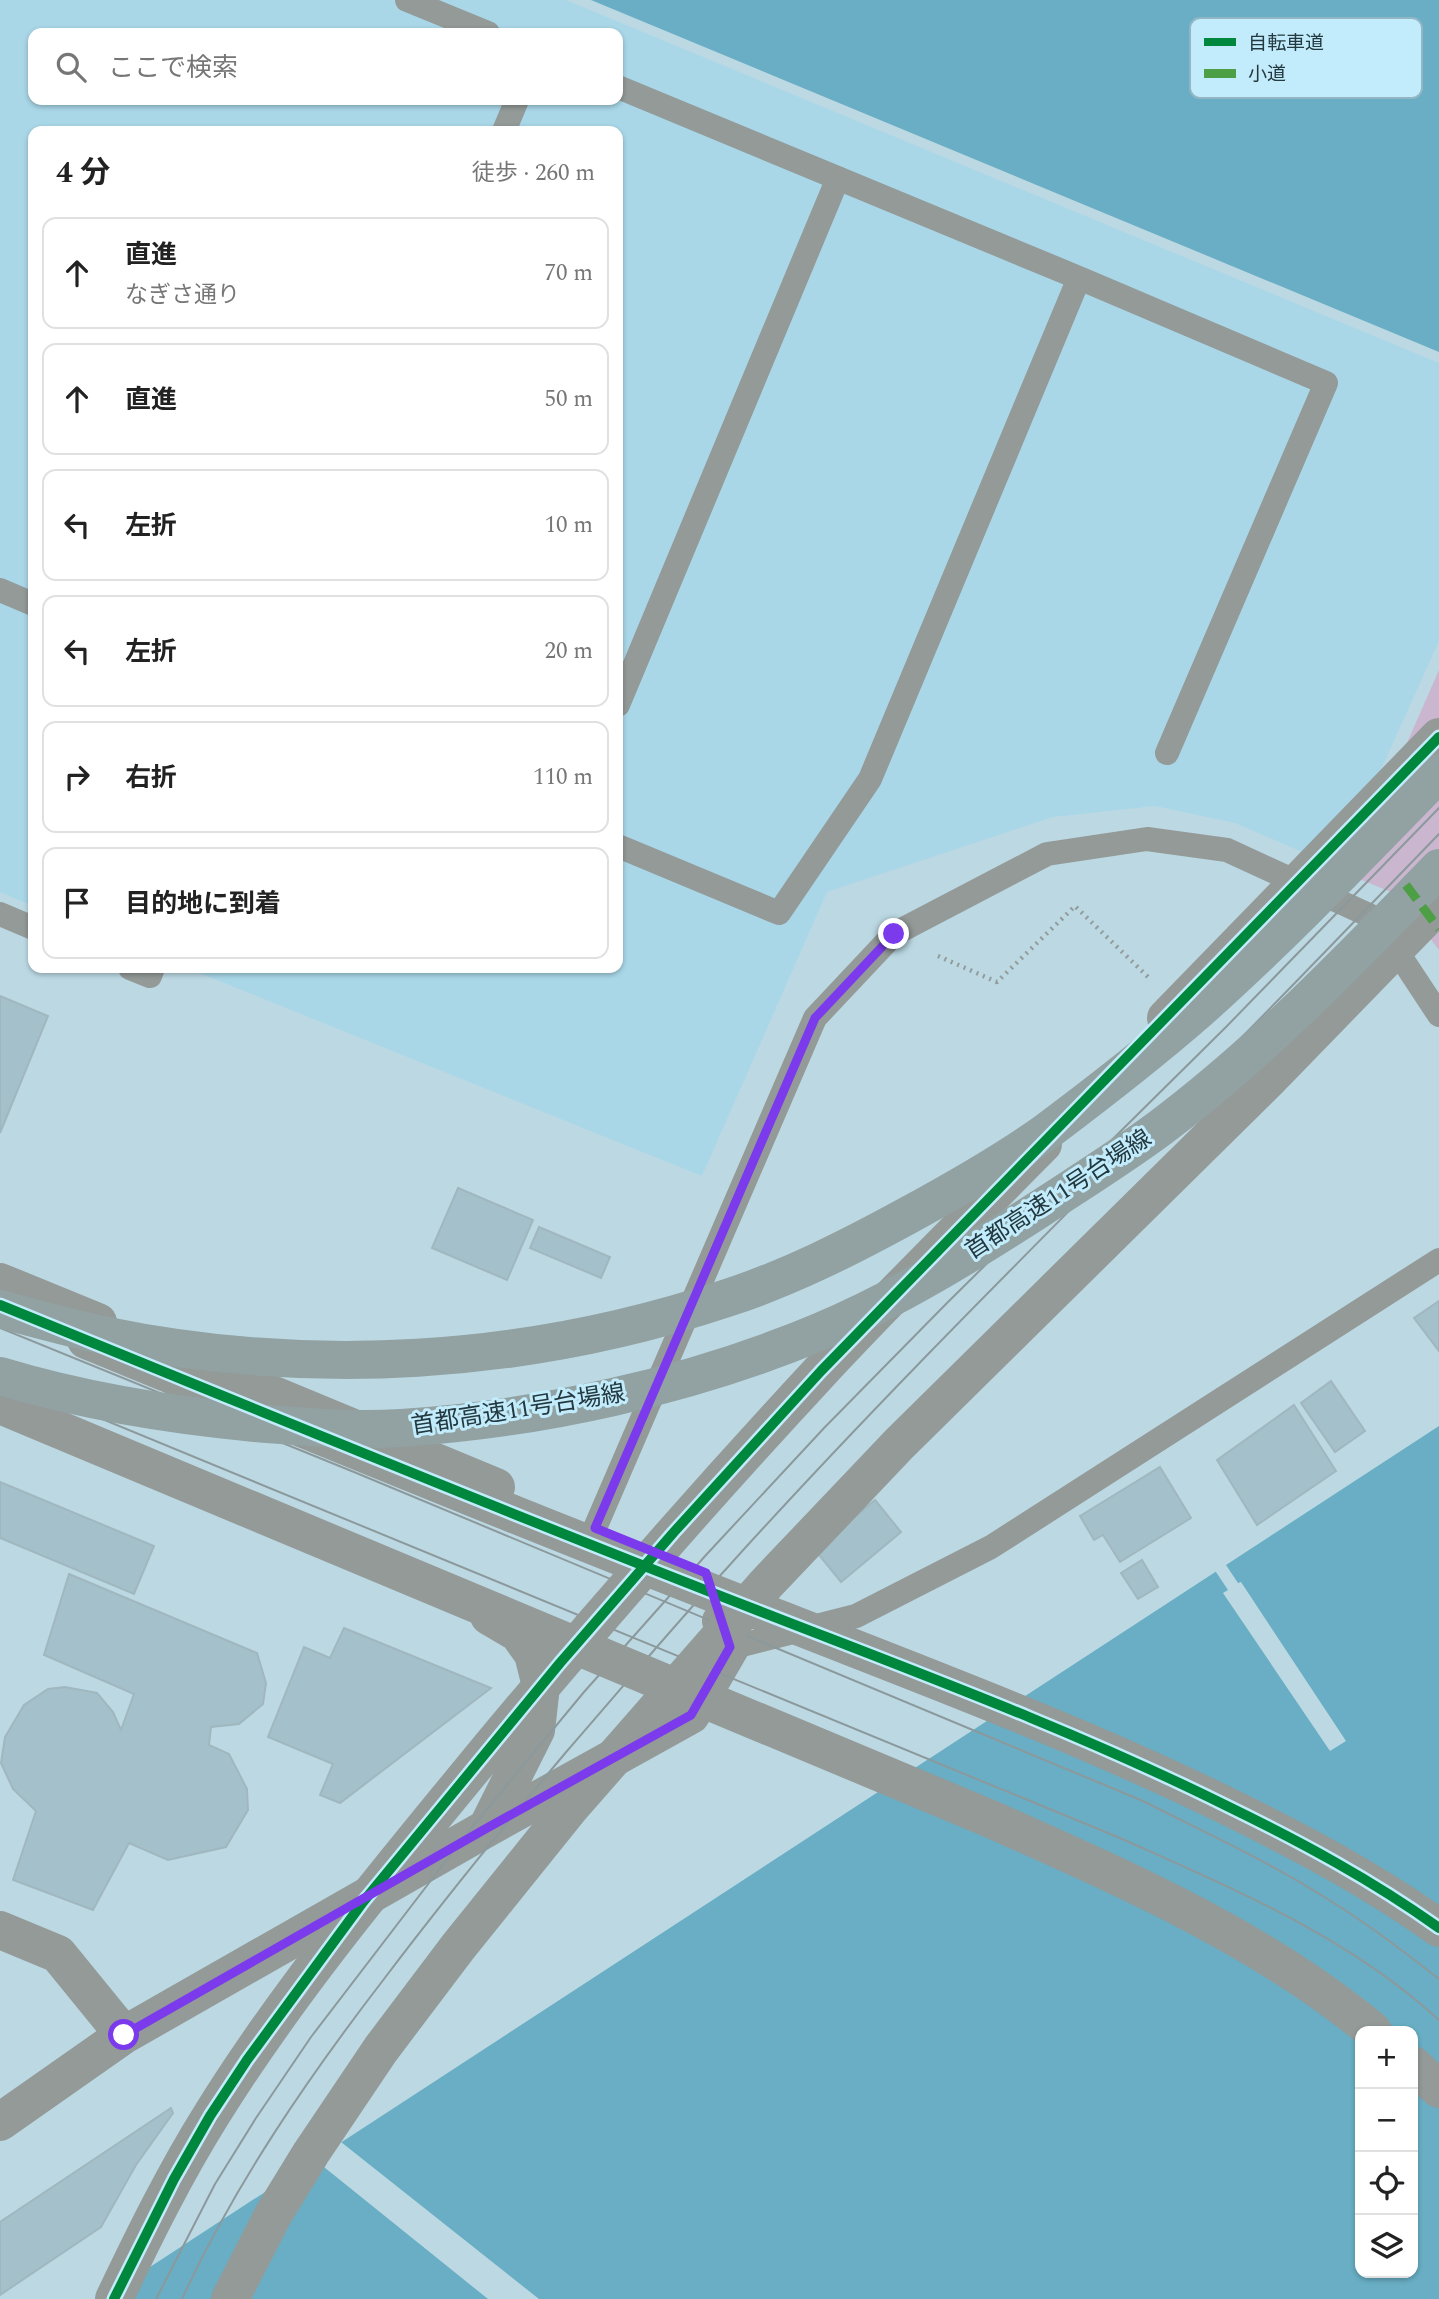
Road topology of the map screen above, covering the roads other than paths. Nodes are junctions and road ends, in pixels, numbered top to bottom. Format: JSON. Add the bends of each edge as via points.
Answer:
{"nodes":[{"id":1,"x":407,"y":0,"type":"edge"},
{"id":2,"x":476,"y":28,"type":"edge"},
{"id":3,"x":623,"y":89,"type":"edge"},
{"id":4,"x":515,"y":105,"type":"edge"},
{"id":5,"x":506,"y":126,"type":"edge"},
{"id":6,"x":838,"y":178,"type":"junction"},
{"id":7,"x":1079,"y":278,"type":"junction"},
{"id":8,"x":0,"y":590,"type":"edge"},
{"id":9,"x":28,"y":602,"type":"edge"},
{"id":10,"x":623,"y":693,"type":"edge"},
{"id":11,"x":1439,"y":737,"type":"edge"},
{"id":12,"x":1167,"y":753,"type":"dead end"},
{"id":13,"x":1439,"y":773,"type":"edge"},
{"id":14,"x":623,"y":848,"type":"edge"},
{"id":15,"x":1439,"y":868,"type":"edge"},
{"id":16,"x":1439,"y":904,"type":"edge"},
{"id":17,"x":0,"y":914,"type":"edge"},
{"id":18,"x":28,"y":926,"type":"edge"},
{"id":19,"x":1439,"y":1015,"type":"edge"},
{"id":20,"x":1439,"y":1260,"type":"edge"},
{"id":21,"x":0,"y":1282,"type":"edge"},
{"id":22,"x":0,"y":1307,"type":"edge"},
{"id":23,"x":0,"y":1376,"type":"edge"},
{"id":24,"x":0,"y":1407,"type":"edge"},
{"id":25,"x":595,"y":1528,"type":"junction"},
{"id":26,"x":730,"y":1647,"type":"junction"},
{"id":27,"x":487,"y":1828,"type":"junction"},
{"id":28,"x":1439,"y":1928,"type":"edge"},
{"id":29,"x":0,"y":1930,"type":"edge"},
{"id":30,"x":1366,"y":2026,"type":"edge"},
{"id":31,"x":124,"y":2035,"type":"junction"},
{"id":32,"x":1418,"y":2070,"type":"edge"},
{"id":33,"x":1439,"y":2089,"type":"edge"},
{"id":34,"x":0,"y":2122,"type":"edge"},
{"id":35,"x":114,"y":2299,"type":"edge"},
{"id":36,"x":230,"y":2299,"type":"edge"}],
"edges":[{"from":1,"to":2,"type":"lane"},
{"from":3,"to":6,"type":"lane"},
{"from":4,"to":5,"type":"lane"},
{"from":6,"to":7,"type":"lane"},
{"from":6,"to":10,"type":"lane"},
{"from":7,"to":12,"type":"lane","via":[[1326,383]]},
{"from":7,"to":14,"type":"lane","via":[[870,779],[779,914]]},
{"from":8,"to":9,"type":"lane"},
{"from":11,"to":35,"type":"street","bridge":true,"via":[[821,1371],[560,1663],[363,1902],[247,2060],[174,2179]]},
{"from":13,"to":22,"type":"highway","bridge":true,"via":[[1198,1011],[1044,1133],[959,1188],[874,1234],[730,1297],[584,1337],[450,1357],[386,1360],[240,1356],[174,1347],[103,1335]]},
{"from":15,"to":23,"type":"highway","name":"首都高速11号台場線","bridge":true,"via":[[1327,981],[1160,1128],[988,1242],[894,1297],[744,1360],[582,1403],[399,1428],[326,1428],[201,1418],[123,1406]]},
{"from":16,"to":36,"type":"street","bridge":true,"via":[[890,1454],[766,1584],[578,1799],[381,2049],[286,2194]]},
{"from":17,"to":18,"type":"lane"},
{"from":19,"to":25,"type":"lane","via":[[1375,918],[1227,850],[1147,839],[1047,854],[894,934],[815,1018]]},
{"from":20,"to":26,"type":"lane","via":[[991,1547],[856,1616]]},
{"from":21,"to":25,"type":"street"},
{"from":22,"to":28,"type":"street","bridge":true,"via":[[1140,1764],[1342,1865]]},
{"from":24,"to":27,"type":"street","via":[[404,1577],[498,1619],[518,1633],[533,1654],[541,1686],[536,1730]]},
{"from":24,"to":30,"type":"street","bridge":true,"via":[[1085,1862],[1251,1947]]},
{"from":25,"to":26,"type":"street","via":[[706,1573]]},
{"from":26,"to":27,"type":"street","via":[[691,1715]]},
{"from":27,"to":31,"type":"street"},
{"from":29,"to":31,"type":"street","via":[[58,1954]]},
{"from":31,"to":34,"type":"street"},
{"from":32,"to":33,"type":"street"}]}
